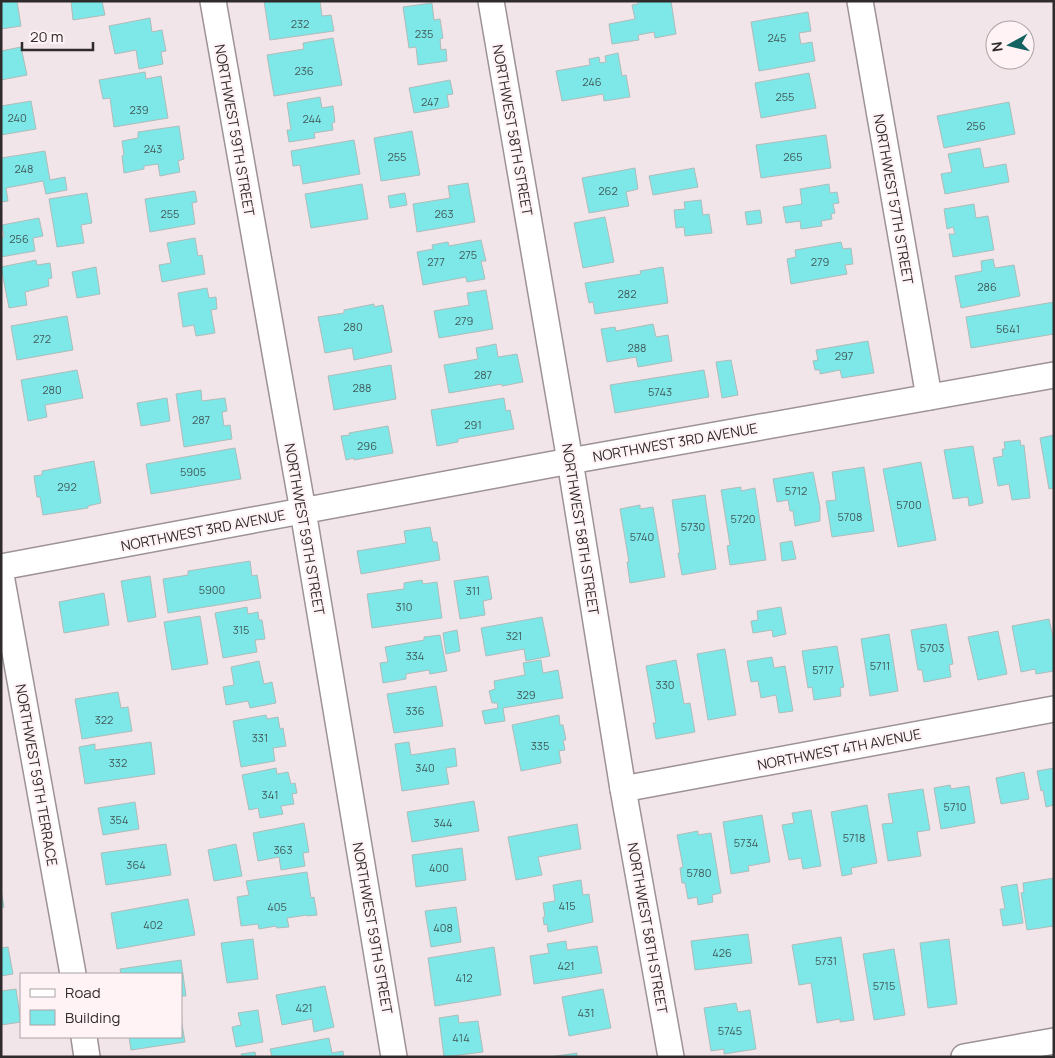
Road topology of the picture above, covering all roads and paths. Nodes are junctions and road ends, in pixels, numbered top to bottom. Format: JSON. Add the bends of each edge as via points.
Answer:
{"nodes":[{"id":1,"x":213,"y":1,"type":"edge"},
{"id":2,"x":491,"y":1,"type":"edge"},
{"id":3,"x":860,"y":1,"type":"edge"},
{"id":4,"x":1054,"y":375,"type":"edge"},
{"id":5,"x":929,"y":397,"type":"junction"},
{"id":6,"x":570,"y":461,"type":"junction"},
{"id":7,"x":302,"y":511,"type":"junction"},
{"id":8,"x":1,"y":567,"type":"edge"},
{"id":9,"x":1,"y":575,"type":"edge"},
{"id":10,"x":1054,"y":709,"type":"edge"},
{"id":11,"x":623,"y":790,"type":"junction"},
{"id":12,"x":72,"y":973,"type":"edge"},
{"id":13,"x":84,"y":1038,"type":"edge"},
{"id":14,"x":1054,"y":1041,"type":"edge"},
{"id":15,"x":87,"y":1057,"type":"edge"},
{"id":16,"x":394,"y":1057,"type":"edge"},
{"id":17,"x":671,"y":1057,"type":"edge"},
{"id":18,"x":964,"y":1057,"type":"edge"}],
"edges":[{"from":1,"to":7,"type":"street","name":"NORTHWEST 59TH STREET"},
{"from":2,"to":6,"type":"street","name":"NORTHWEST 58TH STREET"},
{"from":3,"to":5,"type":"street","name":"NORTHWEST 57TH STREET"},
{"from":4,"to":5,"type":"street","name":"NORTHWEST 3RD AVENUE"},
{"from":5,"to":6,"type":"street","name":"NORTHWEST 3RD AVENUE"},
{"from":6,"to":7,"type":"street","name":"NORTHWEST 3RD AVENUE"},
{"from":6,"to":11,"type":"street","name":"NORTHWEST 58TH STREET"},
{"from":7,"to":8,"type":"street","name":"NORTHWEST 3RD AVENUE"},
{"from":7,"to":16,"type":"street","name":"NORTHWEST 59TH STREET"},
{"from":9,"to":12,"type":"street","name":"NORTHWEST 59TH TERRACE"},
{"from":10,"to":11,"type":"street","name":"NORTHWEST 4TH AVENUE"},
{"from":11,"to":17,"type":"street","name":"NORTHWEST 58TH STREET"},
{"from":13,"to":15,"type":"street"},
{"from":14,"to":18,"type":"street"}]}
